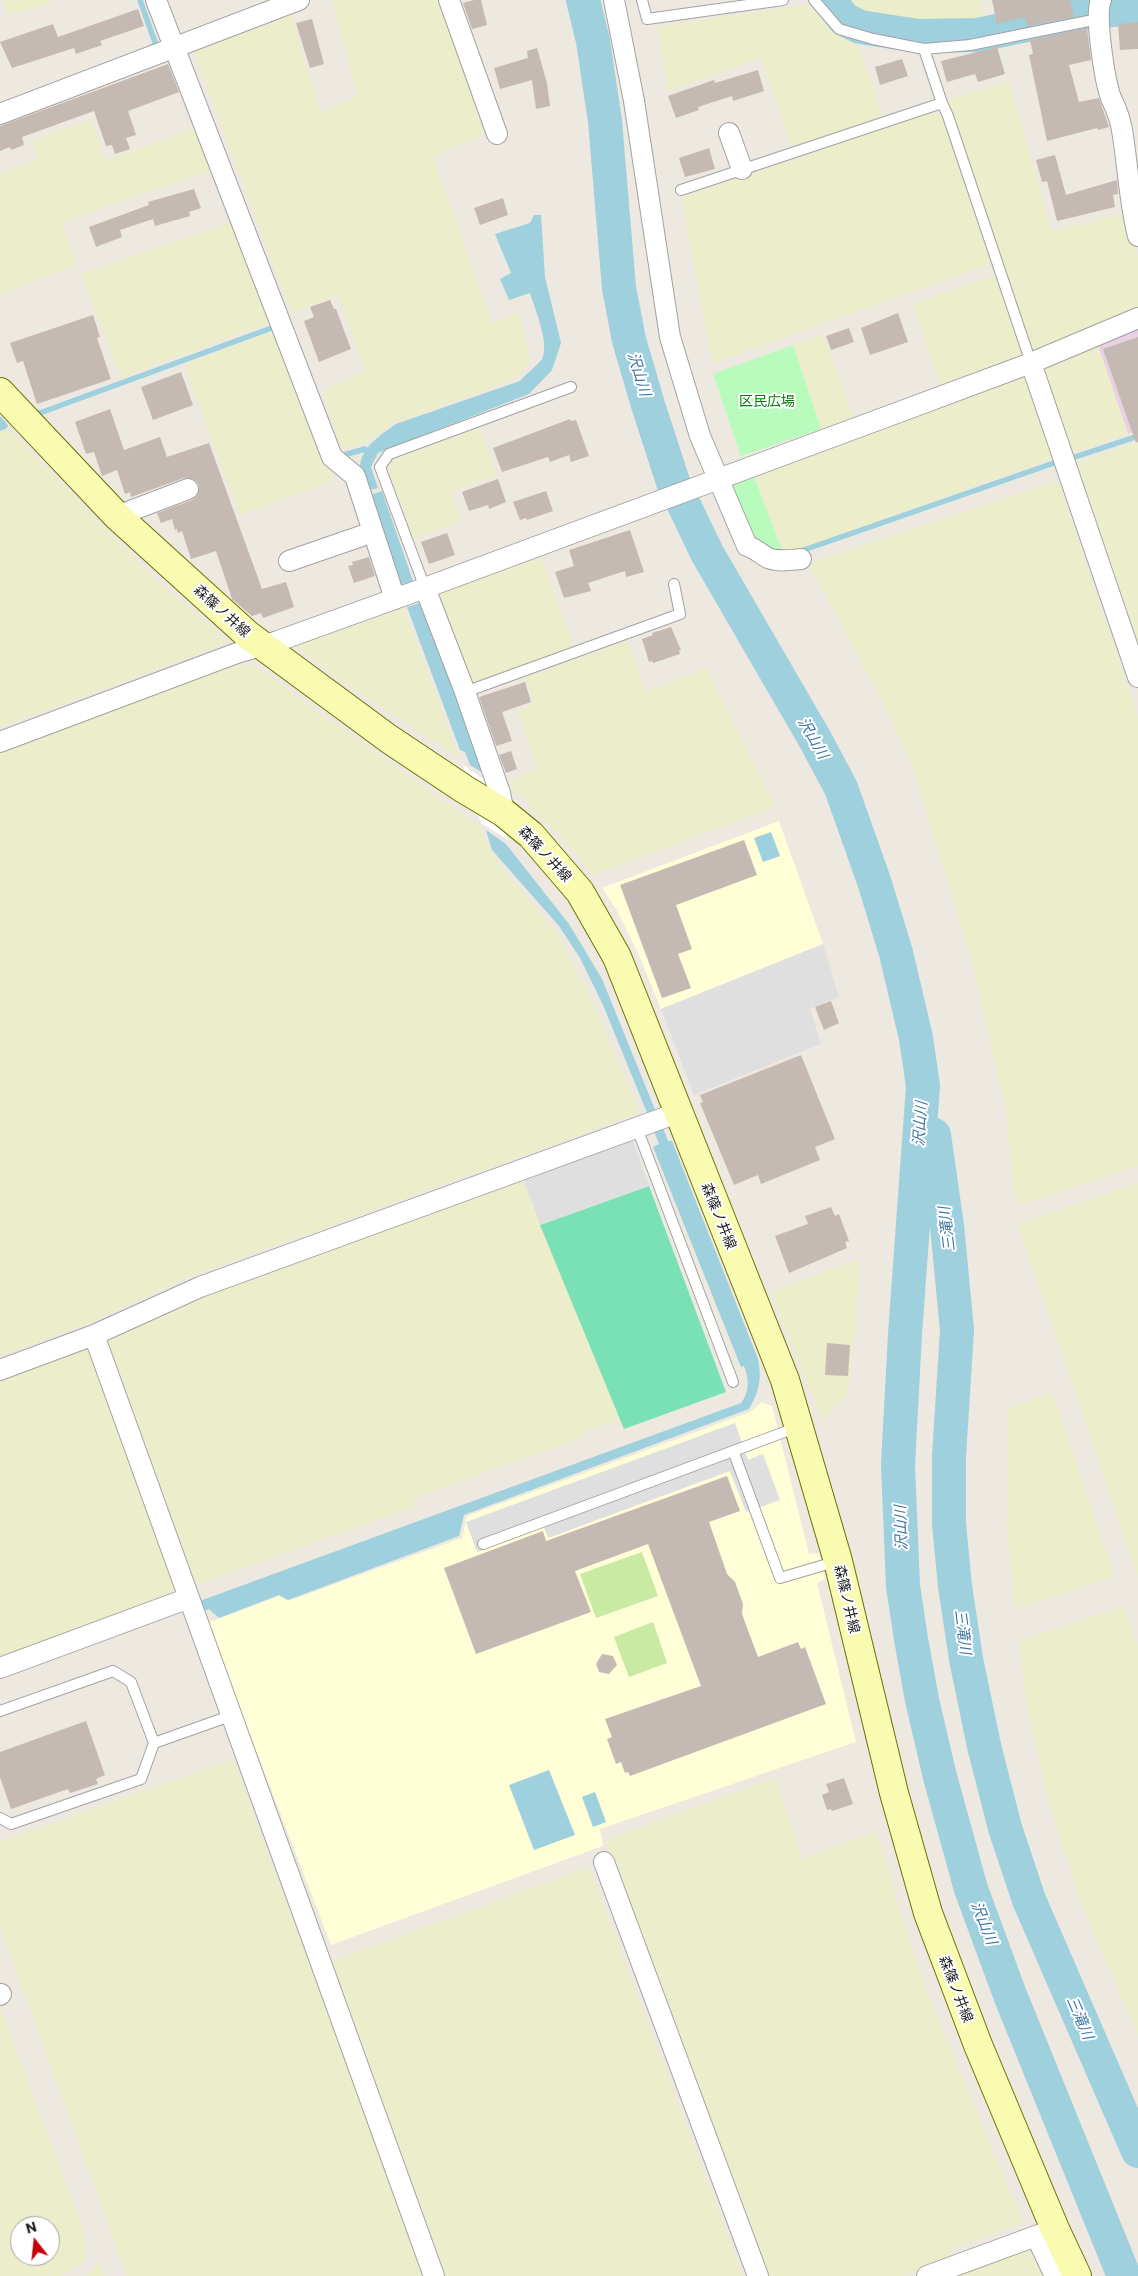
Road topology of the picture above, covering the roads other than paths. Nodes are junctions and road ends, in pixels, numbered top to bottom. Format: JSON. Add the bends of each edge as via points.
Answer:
{"nodes":[{"id":1,"x":156,"y":0,"type":"edge"},
{"id":2,"x":299,"y":0,"type":"edge"},
{"id":3,"x":449,"y":0,"type":"edge"},
{"id":4,"x":614,"y":0,"type":"edge"},
{"id":5,"x":642,"y":0,"type":"edge"},
{"id":6,"x":783,"y":0,"type":"edge"},
{"id":7,"x":814,"y":0,"type":"edge"},
{"id":8,"x":1100,"y":7,"type":"edge"},
{"id":9,"x":174,"y":49,"type":"junction"},
{"id":10,"x":924,"y":49,"type":"junction"},
{"id":11,"x":942,"y":103,"type":"junction"},
{"id":12,"x":0,"y":114,"type":"edge"},
{"id":13,"x":729,"y":133,"type":"dead end"},
{"id":14,"x":497,"y":134,"type":"dead end"},
{"id":15,"x":742,"y":169,"type":"junction"},
{"id":16,"x":681,"y":190,"type":"dead end"},
{"id":17,"x":1138,"y":236,"type":"edge"},
{"id":18,"x":1138,"y":318,"type":"edge"},
{"id":19,"x":1031,"y":363,"type":"junction"},
{"id":20,"x":571,"y":387,"type":"dead end"},
{"id":21,"x":0,"y":392,"type":"edge"},
{"id":22,"x":716,"y":479,"type":"junction"},
{"id":23,"x":188,"y":489,"type":"dead end"},
{"id":24,"x":116,"y":516,"type":"junction"},
{"id":25,"x":373,"y":532,"type":"junction"},
{"id":26,"x":801,"y":559,"type":"dead end"},
{"id":27,"x":289,"y":561,"type":"dead end"},
{"id":28,"x":674,"y":584,"type":"dead end"},
{"id":29,"x":424,"y":588,"type":"junction"},
{"id":30,"x":397,"y":598,"type":"junction"},
{"id":31,"x":262,"y":646,"type":"junction"},
{"id":32,"x":1138,"y":677,"type":"edge"},
{"id":33,"x":465,"y":692,"type":"junction"},
{"id":34,"x":0,"y":742,"type":"edge"},
{"id":35,"x":504,"y":813,"type":"junction"},
{"id":36,"x":677,"y":1113,"type":"junction"},
{"id":37,"x":637,"y":1128,"type":"junction"},
{"id":38,"x":94,"y":1335,"type":"junction"},
{"id":39,"x":0,"y":1370,"type":"edge"},
{"id":40,"x":733,"y":1382,"type":"dead end"},
{"id":41,"x":799,"y":1427,"type":"junction"},
{"id":42,"x":734,"y":1452,"type":"junction"},
{"id":43,"x":483,"y":1544,"type":"dead end"},
{"id":44,"x":838,"y":1561,"type":"junction"},
{"id":45,"x":189,"y":1598,"type":"junction"},
{"id":46,"x":0,"y":1668,"type":"edge"},
{"id":47,"x":0,"y":1711,"type":"edge"},
{"id":48,"x":230,"y":1716,"type":"junction"},
{"id":49,"x":154,"y":1743,"type":"junction"},
{"id":50,"x":0,"y":1818,"type":"edge"},
{"id":51,"x":604,"y":1862,"type":"dead end"},
{"id":52,"x":1045,"y":2233,"type":"junction"},
{"id":53,"x":434,"y":2276,"type":"edge"},
{"id":54,"x":758,"y":2276,"type":"edge"},
{"id":55,"x":927,"y":2276,"type":"edge"},
{"id":56,"x":1055,"y":2276,"type":"edge"},
{"id":57,"x":1077,"y":2276,"type":"edge"}],
"edges":[{"from":1,"to":9,"type":"street"},
{"from":2,"to":9,"type":"street"},
{"from":3,"to":14,"type":"street"},
{"from":4,"to":22,"type":"street","via":[[634,101],[670,337]]},
{"from":5,"to":6,"type":"lane","via":[[647,19]]},
{"from":7,"to":10,"type":"lane","via":[[840,29]]},
{"from":8,"to":10,"type":"lane","via":[[970,45]]},
{"from":8,"to":17,"type":"street","via":[[1111,97],[1116,104],[1122,130],[1131,209]]},
{"from":9,"to":12,"type":"street"},
{"from":9,"to":25,"type":"street","via":[[332,457],[355,476]]},
{"from":10,"to":11,"type":"lane"},
{"from":11,"to":15,"type":"lane"},
{"from":11,"to":19,"type":"lane"},
{"from":13,"to":15,"type":"street"},
{"from":15,"to":16,"type":"lane"},
{"from":18,"to":19,"type":"street"},
{"from":19,"to":22,"type":"street"},
{"from":19,"to":32,"type":"street"},
{"from":20,"to":29,"type":"lane","via":[[389,454],[380,467]]},
{"from":21,"to":24,"type":"main road","name":"森篠ノ井線"},
{"from":22,"to":26,"type":"street","via":[[746,546],[758,549],[768,558]]},
{"from":22,"to":29,"type":"street"},
{"from":23,"to":24,"type":"street"},
{"from":24,"to":31,"type":"main road","name":"森篠ノ井線"},
{"from":25,"to":27,"type":"street"},
{"from":25,"to":30,"type":"street"},
{"from":28,"to":33,"type":"lane","via":[[680,614]]},
{"from":29,"to":30,"type":"street"},
{"from":29,"to":33,"type":"street"},
{"from":30,"to":31,"type":"street"},
{"from":31,"to":34,"type":"street"},
{"from":31,"to":35,"type":"main road","name":"森篠ノ井線","via":[[389,739]]},
{"from":33,"to":35,"type":"street"},
{"from":35,"to":36,"type":"main road","name":"森篠ノ井線","via":[[531,835],[580,892],[597,921],[617,958]]},
{"from":36,"to":37,"type":"street"},
{"from":36,"to":41,"type":"main road","name":"森篠ノ井線","via":[[785,1380]]},
{"from":37,"to":38,"type":"street","via":[[200,1287]]},
{"from":37,"to":40,"type":"lane"},
{"from":38,"to":39,"type":"street"},
{"from":38,"to":45,"type":"street"},
{"from":41,"to":42,"type":"lane"},
{"from":41,"to":44,"type":"main road","name":"森篠ノ井線"},
{"from":42,"to":43,"type":"lane"},
{"from":42,"to":44,"type":"lane","via":[[780,1578]]},
{"from":44,"to":52,"type":"main road","name":"森篠ノ井線","via":[[894,1793],[928,1913]]},
{"from":45,"to":46,"type":"street"},
{"from":45,"to":48,"type":"street"},
{"from":47,"to":49,"type":"lane","via":[[112,1671],[131,1682]]},
{"from":48,"to":49,"type":"lane"},
{"from":48,"to":53,"type":"street"},
{"from":49,"to":50,"type":"lane","via":[[141,1779],[11,1824]]},
{"from":51,"to":54,"type":"street"},
{"from":52,"to":55,"type":"street"},
{"from":52,"to":56,"type":"street"},
{"from":52,"to":57,"type":"main road","name":"森篠ノ井線"}]}
